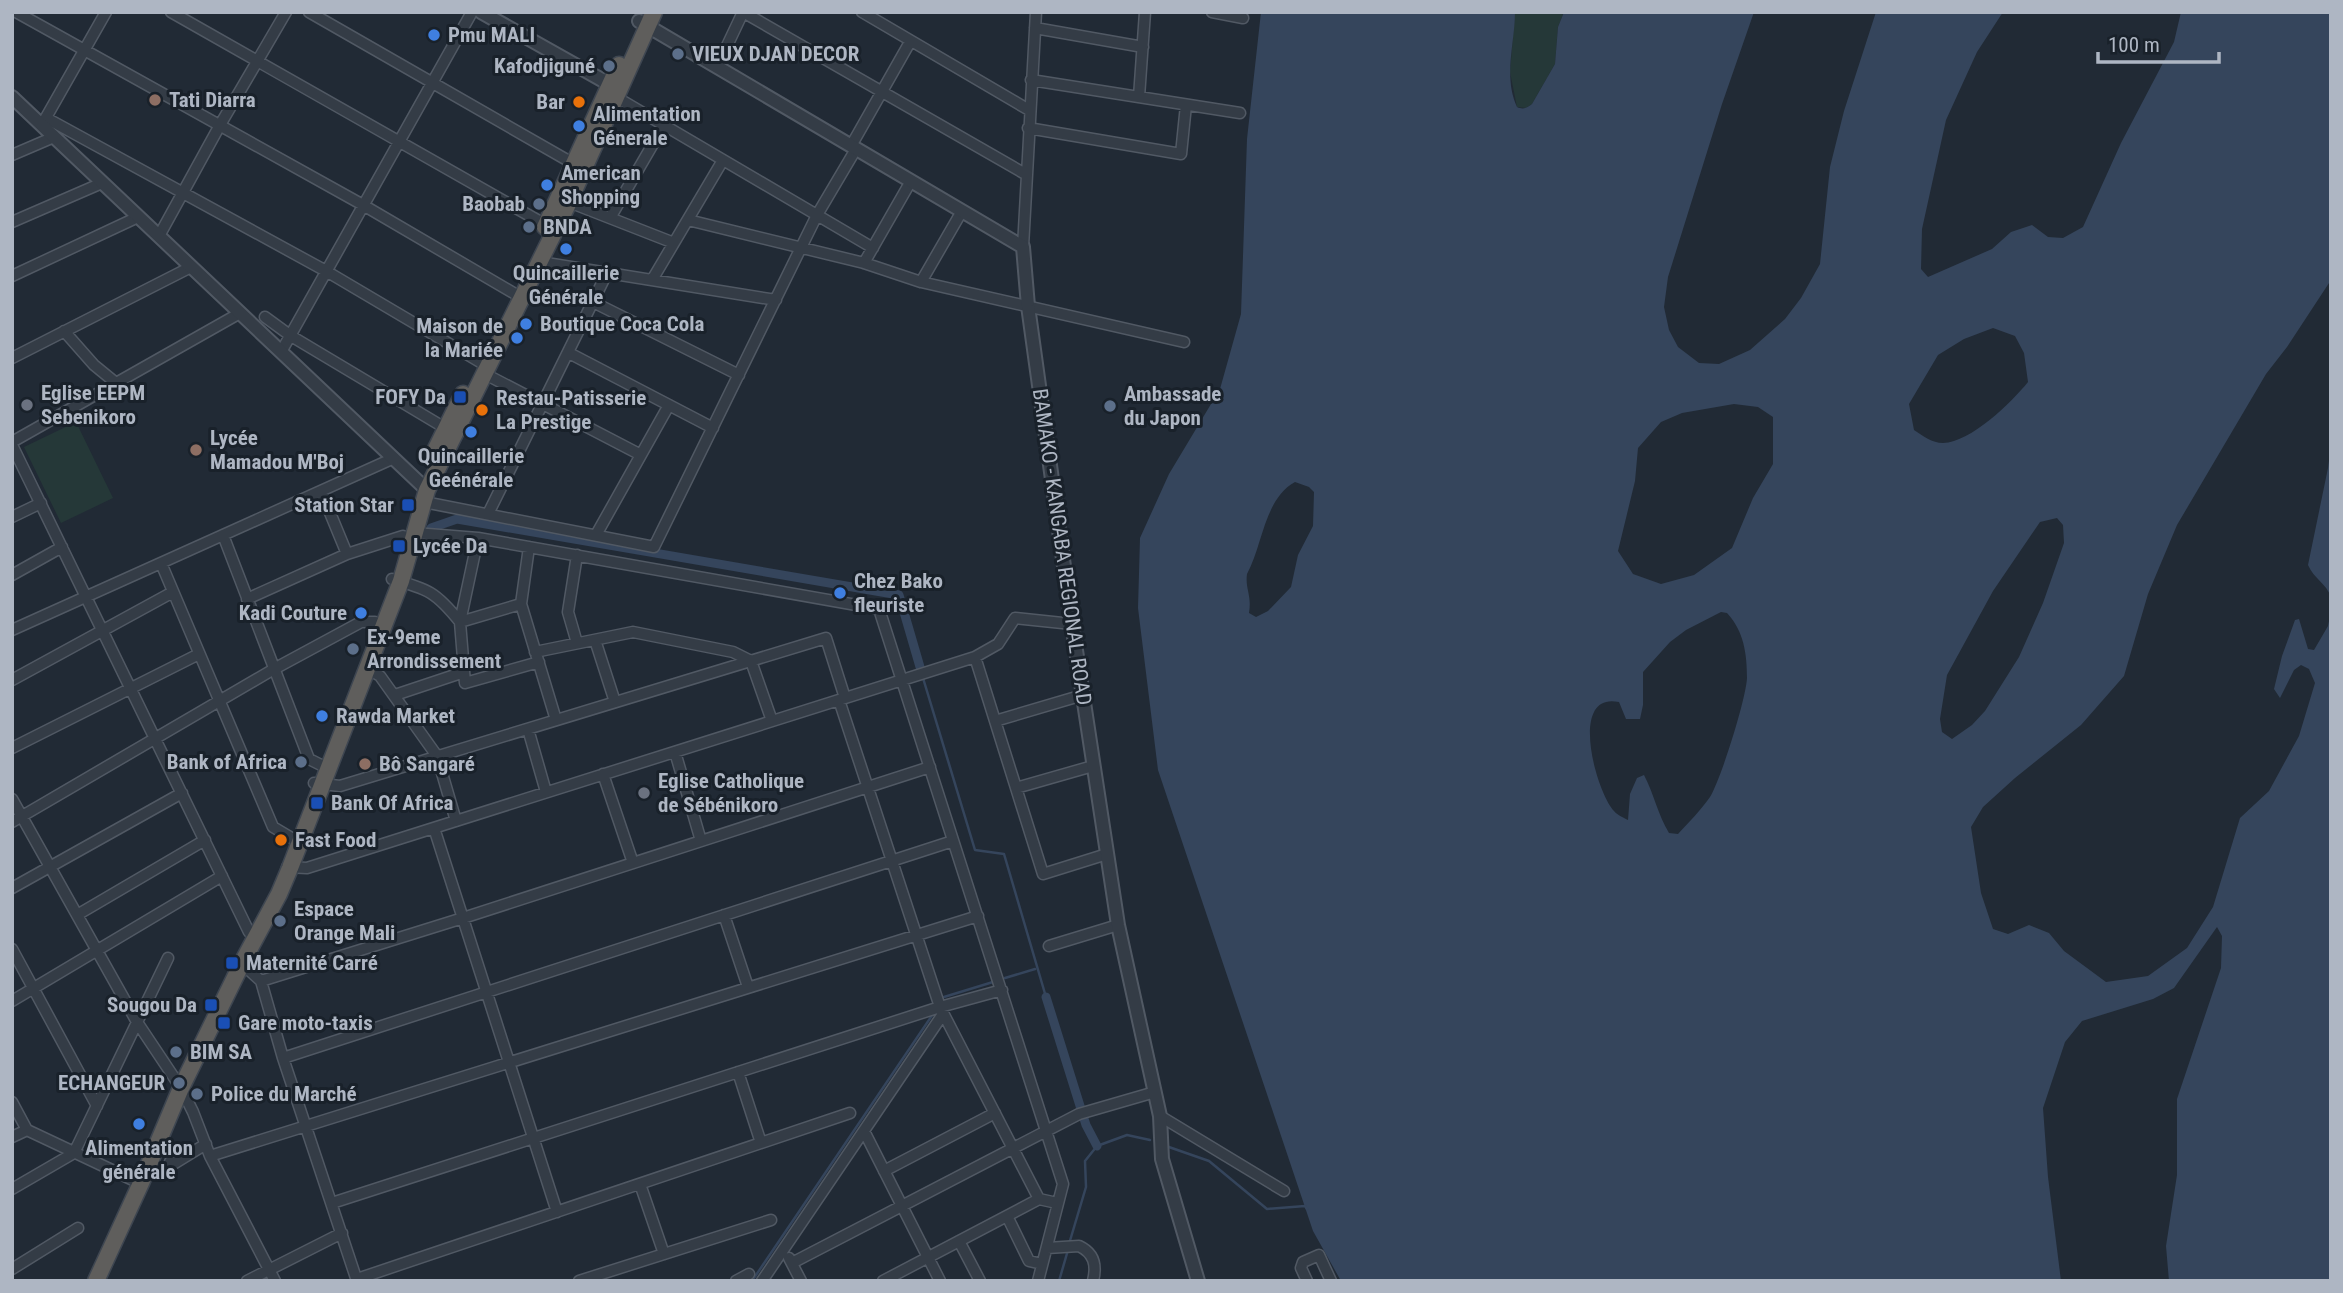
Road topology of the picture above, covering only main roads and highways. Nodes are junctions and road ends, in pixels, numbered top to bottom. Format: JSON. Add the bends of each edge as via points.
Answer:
{"nodes":[{"id":1,"x":646,"y":18,"type":"edge"},
{"id":2,"x":615,"y":91,"type":"junction"},
{"id":3,"x":518,"y":296,"type":"junction"},
{"id":4,"x":482,"y":368,"type":"junction"},
{"id":5,"x":424,"y":492,"type":"junction"},
{"id":6,"x":396,"y":580,"type":"junction"},
{"id":7,"x":319,"y":784,"type":"junction"},
{"id":8,"x":286,"y":867,"type":"junction"},
{"id":9,"x":239,"y":961,"type":"junction"},
{"id":10,"x":178,"y":1084,"type":"junction"},
{"id":11,"x":86,"y":1281,"type":"edge"},
{"id":12,"x":96,"y":1281,"type":"edge"}],
"edges":[{"from":1,"to":2,"type":"highway"},
{"from":2,"to":3,"type":"highway","via":[[574,164]]},
{"from":2,"to":3,"type":"highway","via":[[569,202]]},
{"from":3,"to":4,"type":"highway"},
{"from":4,"to":5,"type":"highway"},
{"from":4,"to":5,"type":"highway","via":[[445,428]]},
{"from":5,"to":6,"type":"highway"},
{"from":6,"to":7,"type":"highway","via":[[368,669]]},
{"from":6,"to":7,"type":"highway","via":[[375,622],[321,765]]},
{"from":7,"to":8,"type":"highway"},
{"from":8,"to":9,"type":"highway","via":[[249,932]]},
{"from":8,"to":9,"type":"highway","via":[[279,894]]},
{"from":9,"to":10,"type":"highway"},
{"from":10,"to":11,"type":"highway"},
{"from":10,"to":12,"type":"highway","via":[[141,1183]]}]}
